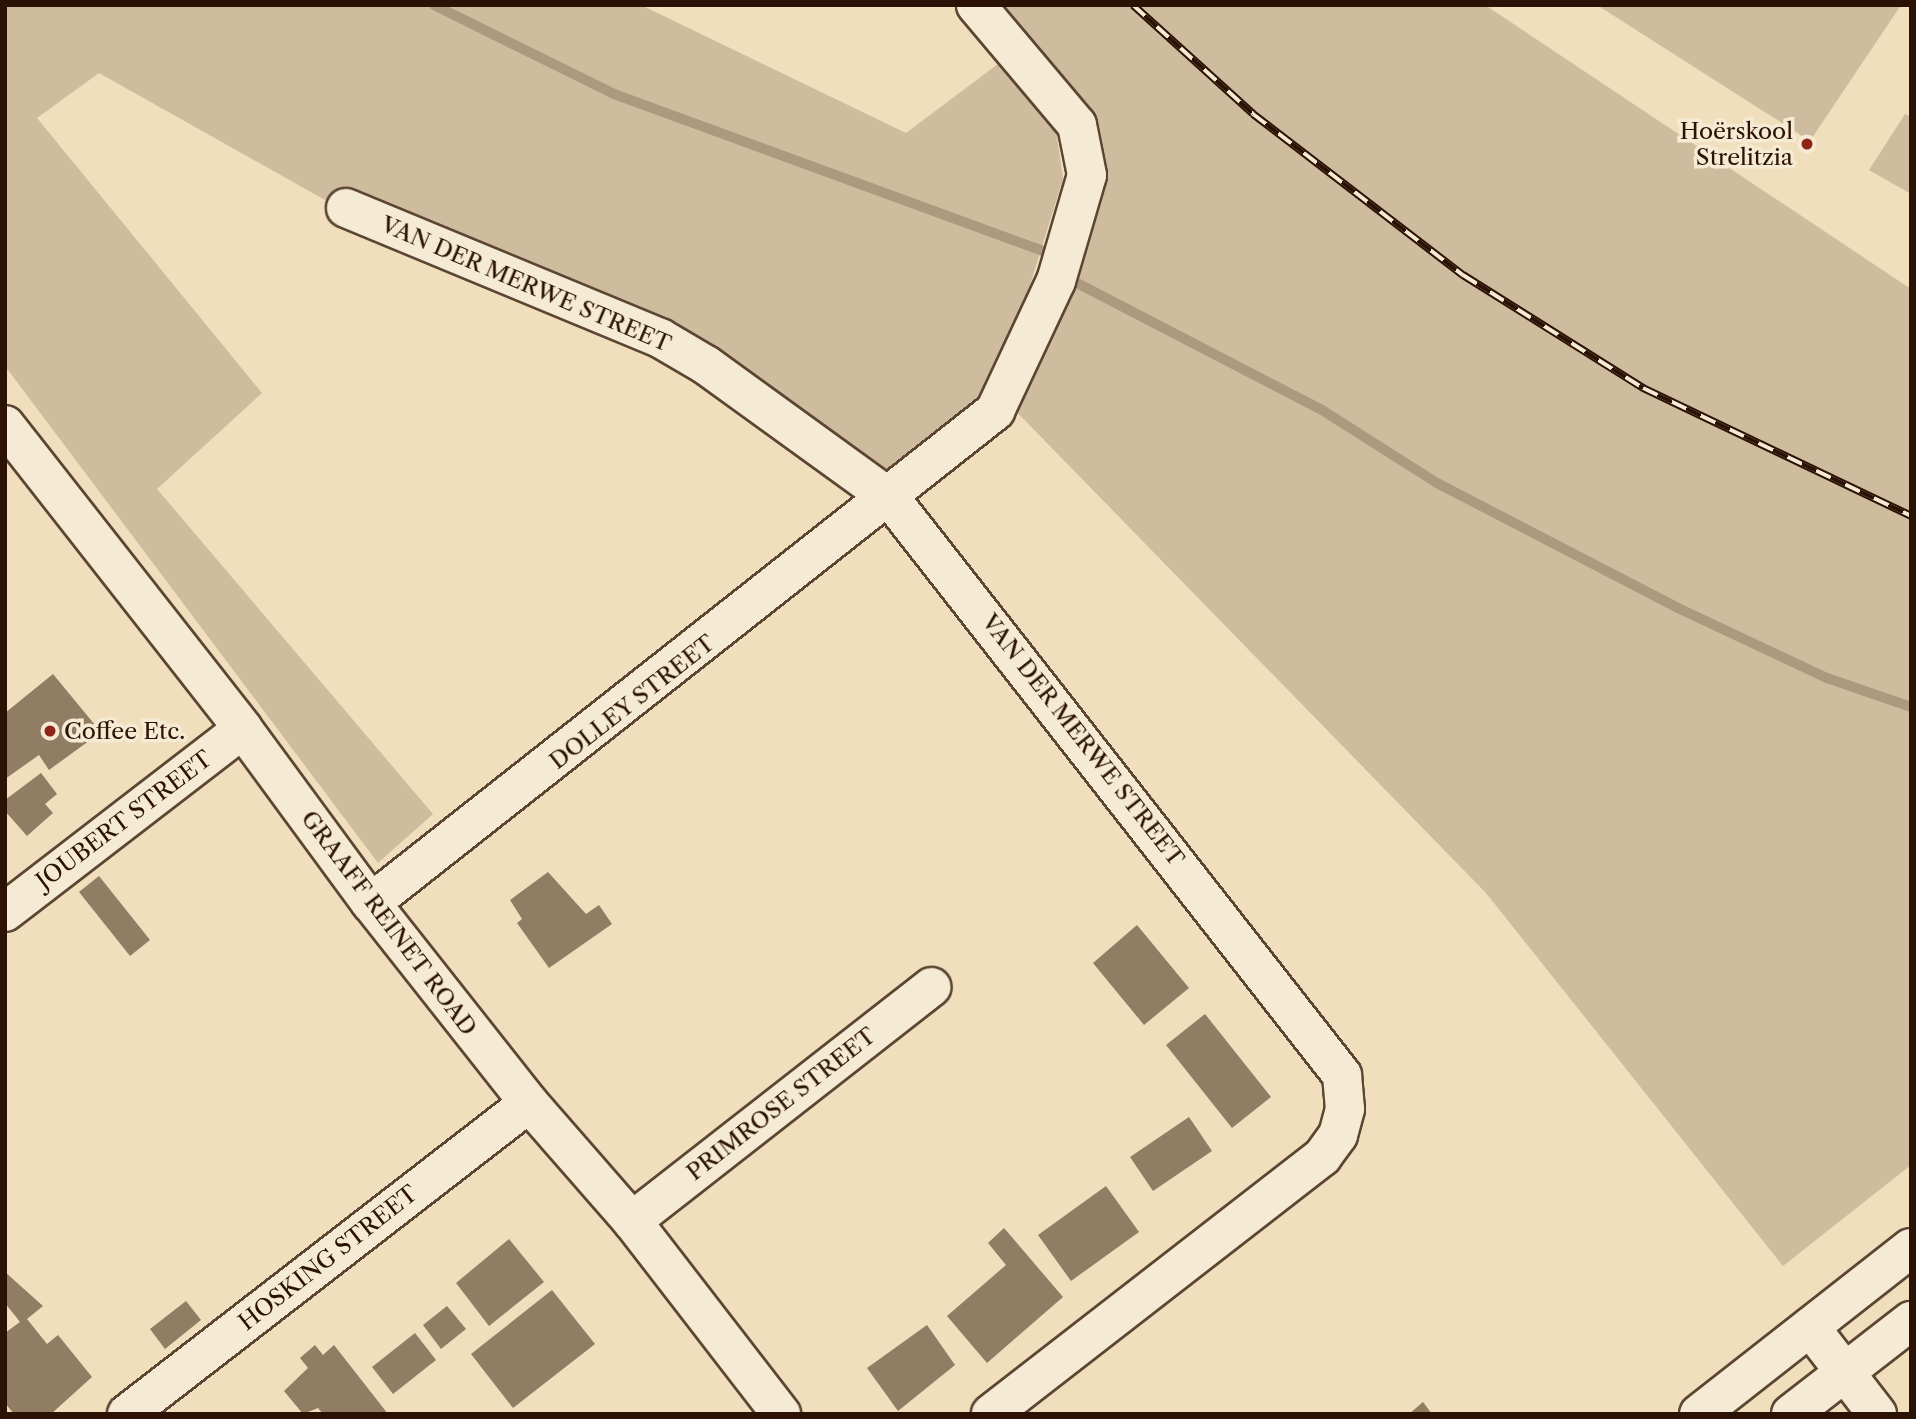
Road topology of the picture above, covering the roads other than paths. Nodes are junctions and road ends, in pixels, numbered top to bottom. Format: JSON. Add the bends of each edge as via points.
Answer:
{"nodes":[{"id":1,"x":976,"y":5,"type":"edge"},
{"id":2,"x":346,"y":208,"type":"dead end"},
{"id":3,"x":5,"y":425,"type":"edge"},
{"id":4,"x":890,"y":498,"type":"junction"},
{"id":5,"x":243,"y":729,"type":"junction"},
{"id":6,"x":371,"y":903,"type":"junction"},
{"id":7,"x":5,"y":912,"type":"edge"},
{"id":8,"x":930,"y":987,"type":"dead end"},
{"id":9,"x":529,"y":1103,"type":"junction"},
{"id":10,"x":632,"y":1220,"type":"junction"},
{"id":11,"x":1911,"y":1248,"type":"edge"},
{"id":12,"x":1911,"y":1321,"type":"edge"},
{"id":13,"x":1810,"y":1327,"type":"junction"},
{"id":14,"x":1844,"y":1372,"type":"junction"},
{"id":15,"x":133,"y":1412,"type":"edge"},
{"id":16,"x":781,"y":1414,"type":"edge"},
{"id":17,"x":991,"y":1414,"type":"edge"},
{"id":18,"x":1699,"y":1414,"type":"edge"},
{"id":19,"x":1791,"y":1414,"type":"edge"},
{"id":20,"x":1877,"y":1414,"type":"edge"}],
"edges":[{"from":1,"to":4,"type":"street","name":"DOLLEY STREET","via":[[1077,125],[1084,149],[1085,186],[1069,247],[1008,391],[981,425]]},
{"from":2,"to":4,"type":"street","name":"VAN DER MERWE STREET","via":[[660,338],[706,365]]},
{"from":3,"to":5,"type":"street","name":"GRAAFF REINET ROAD"},
{"from":4,"to":6,"type":"street","name":"DOLLEY STREET"},
{"from":4,"to":17,"type":"street","name":"VAN DER MERWE STREET","via":[[1342,1075],[1345,1109],[1338,1135],[1322,1157]]},
{"from":5,"to":6,"type":"street","name":"GRAAFF REINET ROAD"},
{"from":5,"to":7,"type":"street","name":"JOUBERT STREET"},
{"from":6,"to":9,"type":"street","name":"GRAAFF REINET ROAD"},
{"from":8,"to":10,"type":"street","name":"PRIMROSE STREET"},
{"from":9,"to":10,"type":"street","name":"GRAAFF REINET ROAD"},
{"from":9,"to":15,"type":"street","name":"HOSKING STREET"},
{"from":10,"to":16,"type":"street","name":"GRAAFF REINET ROAD"},
{"from":11,"to":13,"type":"street"},
{"from":12,"to":14,"type":"street"},
{"from":13,"to":14,"type":"street"},
{"from":13,"to":18,"type":"street"},
{"from":14,"to":19,"type":"street"},
{"from":14,"to":20,"type":"street"}]}
